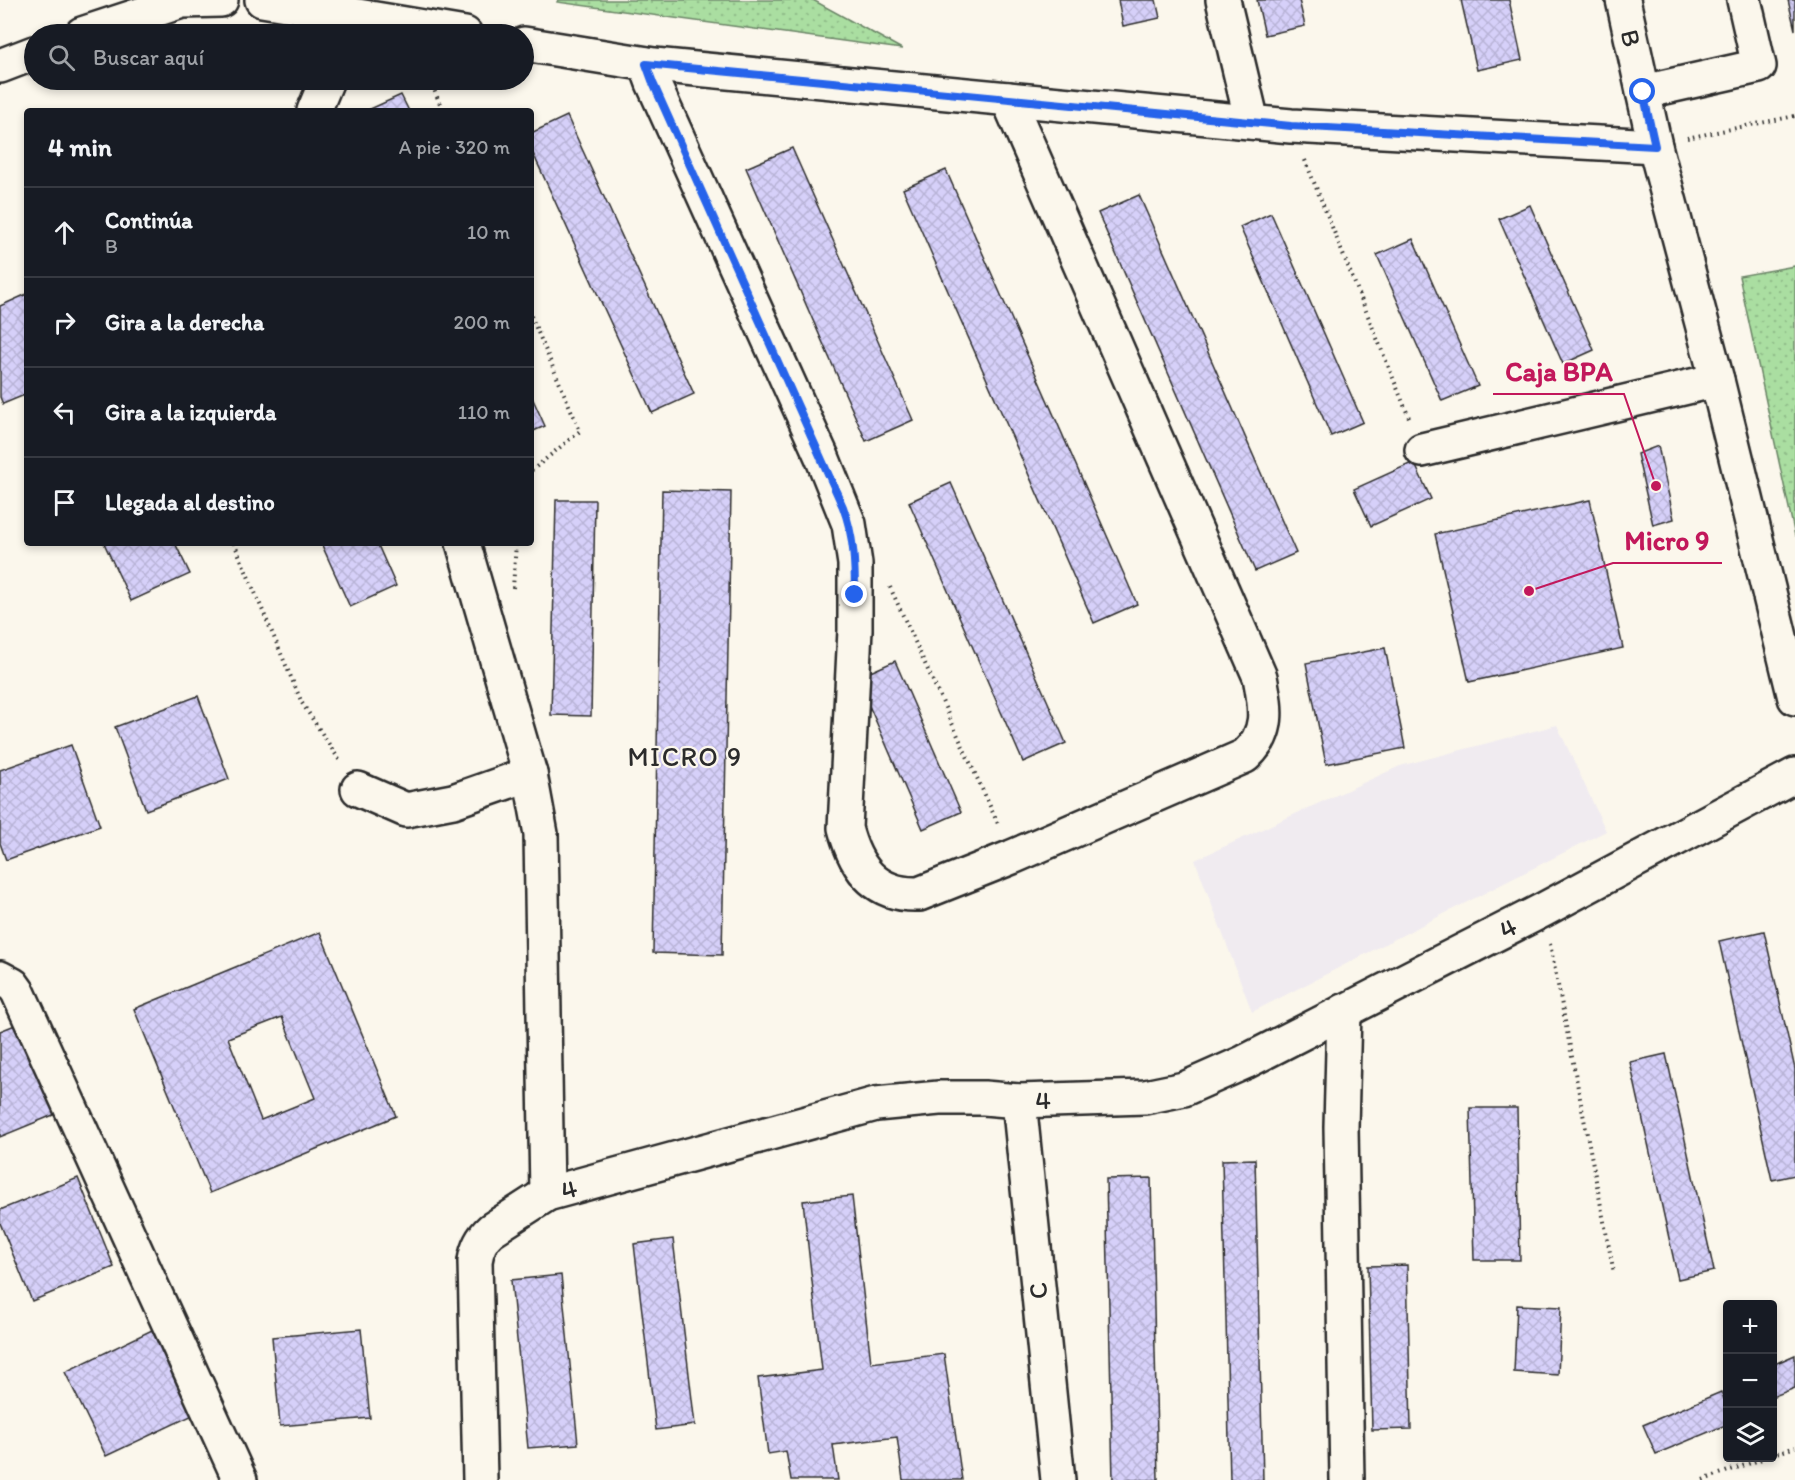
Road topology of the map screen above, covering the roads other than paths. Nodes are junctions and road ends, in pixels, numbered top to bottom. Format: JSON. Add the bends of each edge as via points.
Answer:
{"nodes":[{"id":1,"x":182,"y":0,"type":"edge"},
{"id":2,"x":221,"y":0,"type":"edge"},
{"id":3,"x":262,"y":0,"type":"edge"},
{"id":4,"x":1223,"y":0,"type":"edge"},
{"id":5,"x":1623,"y":0,"type":"edge"},
{"id":6,"x":1744,"y":0,"type":"edge"},
{"id":7,"x":111,"y":24,"type":"edge"},
{"id":8,"x":346,"y":24,"type":"edge"},
{"id":9,"x":534,"y":46,"type":"edge"},
{"id":10,"x":24,"y":57,"type":"edge"},
{"id":11,"x":646,"y":64,"type":"junction"},
{"id":12,"x":0,"y":66,"type":"edge"},
{"id":13,"x":323,"y":90,"type":"edge"},
{"id":14,"x":1643,"y":92,"type":"junction"},
{"id":15,"x":1008,"y":99,"type":"junction"},
{"id":16,"x":315,"y":108,"type":"edge"},
{"id":17,"x":1252,"y":122,"type":"junction"},
{"id":18,"x":1655,"y":146,"type":"junction"},
{"id":19,"x":1717,"y":380,"type":"junction"},
{"id":20,"x":1422,"y":450,"type":"road end"},
{"id":21,"x":464,"y":546,"type":"edge"},
{"id":22,"x":1795,"y":698,"type":"edge"},
{"id":23,"x":530,"y":774,"type":"junction"},
{"id":24,"x":1795,"y":775,"type":"edge"},
{"id":25,"x":358,"y":789,"type":"road end"},
{"id":26,"x":0,"y":978,"type":"edge"},
{"id":27,"x":1344,"y":1011,"type":"junction"},
{"id":28,"x":1018,"y":1101,"type":"junction"},
{"id":29,"x":547,"y":1194,"type":"junction"},
{"id":30,"x":240,"y":1480,"type":"edge"},
{"id":31,"x":480,"y":1480,"type":"edge"},
{"id":32,"x":1058,"y":1480,"type":"edge"},
{"id":33,"x":1347,"y":1480,"type":"edge"}],
"edges":[{"from":1,"to":2,"type":"street"},
{"from":1,"to":7,"type":"street"},
{"from":3,"to":8,"type":"street"},
{"from":4,"to":17,"type":"street"},
{"from":5,"to":14,"type":"street","name":"B"},
{"from":6,"to":14,"type":"street","via":[[1759,66]]},
{"from":9,"to":11,"type":"street"},
{"from":10,"to":12,"type":"street"},
{"from":11,"to":15,"type":"street"},
{"from":11,"to":15,"type":"street","via":[[849,524],[855,564],[855,630],[845,828],[849,846],[864,871],[877,884],[906,895],[919,894],[1012,857],[1245,756],[1258,743],[1265,716],[1260,677]]},
{"from":13,"to":16,"type":"street"},
{"from":14,"to":18,"type":"street","name":"B"},
{"from":15,"to":17,"type":"street"},
{"from":17,"to":18,"type":"street"},
{"from":18,"to":19,"type":"street","name":"B"},
{"from":19,"to":20,"type":"street"},
{"from":19,"to":22,"type":"street","name":"B"},
{"from":21,"to":23,"type":"street"},
{"from":23,"to":25,"type":"street","via":[[453,801],[406,810]]},
{"from":23,"to":29,"type":"street","via":[[541,834]]},
{"from":24,"to":27,"type":"street","name":"4"},
{"from":26,"to":30,"type":"street","via":[[18,992]]},
{"from":27,"to":28,"type":"street","name":"4","via":[[1184,1089],[1145,1097]]},
{"from":27,"to":33,"type":"street","via":[[1341,1127]]},
{"from":28,"to":29,"type":"street","name":"4","via":[[939,1098],[876,1104]]},
{"from":28,"to":32,"type":"street","name":"C"},
{"from":29,"to":31,"type":"street","name":"4","via":[[491,1230],[477,1252]]}]}
